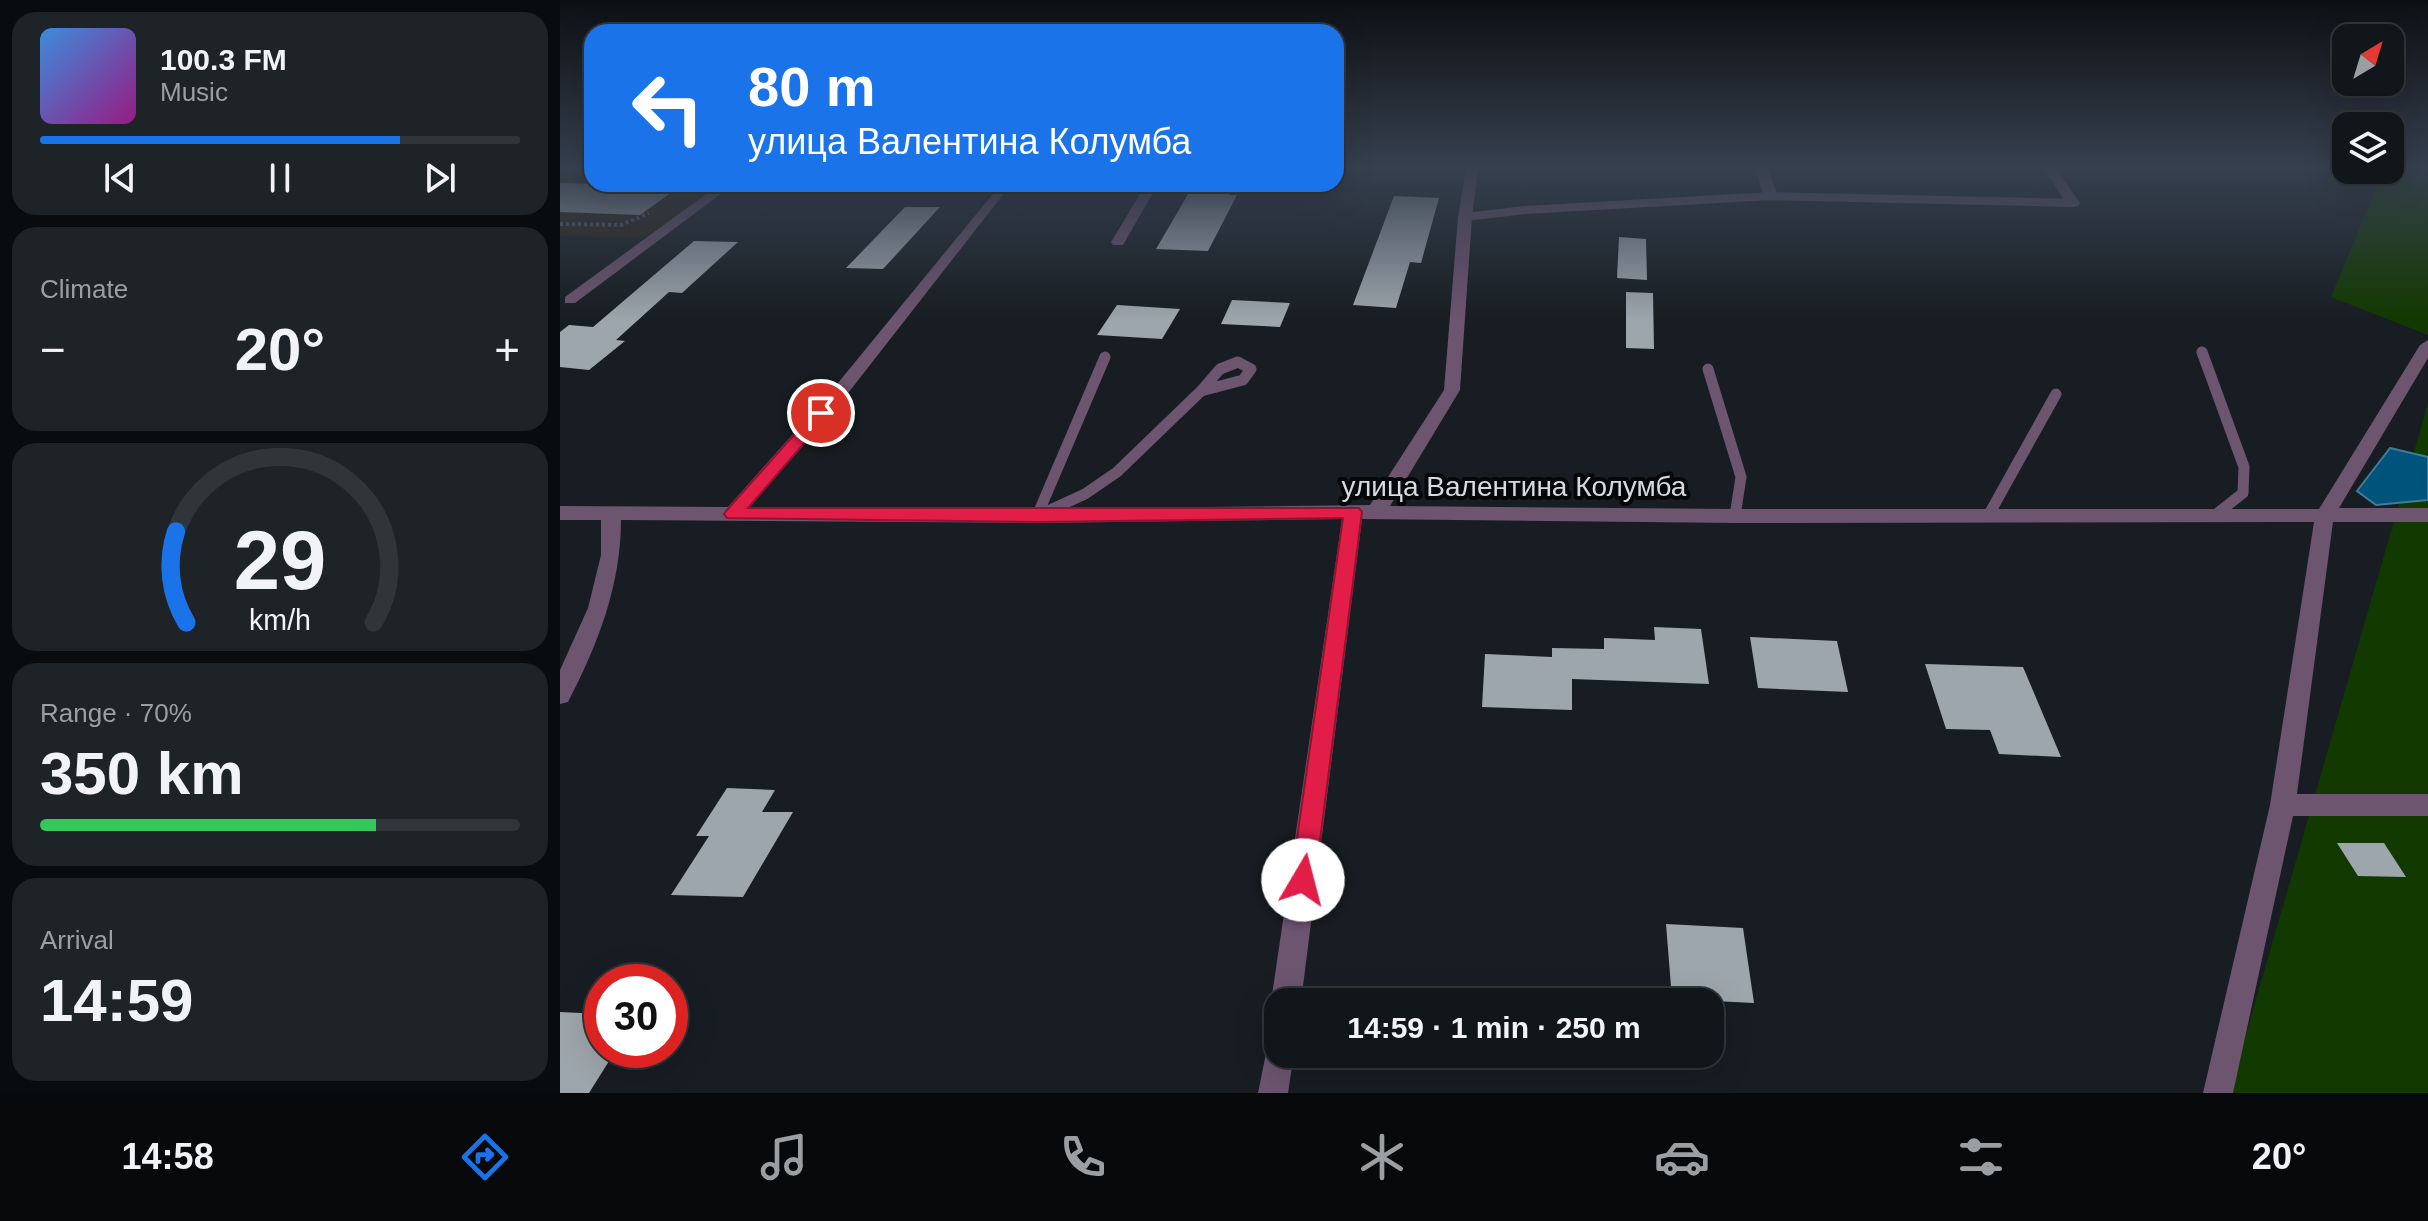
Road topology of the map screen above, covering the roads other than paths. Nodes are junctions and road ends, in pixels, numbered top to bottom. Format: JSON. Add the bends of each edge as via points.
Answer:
{"nodes":[{"id":1,"x":680,"y":219,"type":"edge"},
{"id":2,"x":976,"y":219,"type":"edge"},
{"id":3,"x":1131,"y":219,"type":"edge"},
{"id":4,"x":1465,"y":219,"type":"edge"},
{"id":5,"x":1118,"y":242,"type":"dead end"},
{"id":6,"x":570,"y":300,"type":"dead end"},
{"id":7,"x":2428,"y":345,"type":"edge"},
{"id":8,"x":2202,"y":352,"type":"dead end"},
{"id":9,"x":1105,"y":357,"type":"dead end"},
{"id":10,"x":1708,"y":369,"type":"dead end"},
{"id":11,"x":1201,"y":391,"type":"dead end"},
{"id":12,"x":2056,"y":394,"type":"dead end"},
{"id":13,"x":1365,"y":512,"type":"junction"},
{"id":14,"x":560,"y":513,"type":"edge"},
{"id":15,"x":611,"y":513,"type":"junction"},
{"id":16,"x":733,"y":514,"type":"junction"},
{"id":17,"x":2428,"y":515,"type":"edge"},
{"id":18,"x":1037,"y":516,"type":"junction"},
{"id":19,"x":1735,"y":516,"type":"junction"},
{"id":20,"x":1988,"y":516,"type":"junction"},
{"id":21,"x":2214,"y":516,"type":"junction"},
{"id":22,"x":2324,"y":517,"type":"junction"},
{"id":23,"x":560,"y":695,"type":"edge"},
{"id":24,"x":2283,"y":805,"type":"junction"},
{"id":25,"x":2428,"y":805,"type":"edge"},
{"id":26,"x":1288,"y":988,"type":"edge"},
{"id":27,"x":1277,"y":1068,"type":"edge"},
{"id":28,"x":1273,"y":1093,"type":"edge"},
{"id":29,"x":2218,"y":1093,"type":"edge"}],
"edges":[{"from":1,"to":6,"type":"street"},
{"from":2,"to":16,"type":"street","via":[[839,393]]},
{"from":3,"to":5,"type":"street"},
{"from":4,"to":13,"type":"street","via":[[1452,390]]},
{"from":7,"to":22,"type":"street"},
{"from":8,"to":21,"type":"lane","via":[[2244,467],[2243,493]]},
{"from":9,"to":18,"type":"lane"},
{"from":10,"to":19,"type":"lane","via":[[1741,477]]},
{"from":11,"to":18,"type":"lane","via":[[1117,472]]},
{"from":12,"to":20,"type":"lane"},
{"from":13,"to":18,"type":"street","name":"улица Валентина Колумба"},
{"from":13,"to":19,"type":"street","name":"улица Валентина Колумба"},
{"from":13,"to":26,"type":"street"},
{"from":14,"to":15,"type":"street","name":"улица Валентина Колумба"},
{"from":15,"to":16,"type":"street","name":"улица Валентина Колумба"},
{"from":15,"to":23,"type":"street","via":[[611,555],[599,608]]},
{"from":16,"to":18,"type":"street","name":"улица Валентина Колумба"},
{"from":17,"to":22,"type":"street","name":"улица Валентина Колумба"},
{"from":19,"to":20,"type":"street","name":"улица Валентина Колумба"},
{"from":20,"to":21,"type":"street","name":"улица Валентина Колумба"},
{"from":21,"to":22,"type":"street","name":"улица Валентина Колумба"},
{"from":22,"to":24,"type":"street"},
{"from":24,"to":25,"type":"street"},
{"from":24,"to":29,"type":"street"},
{"from":27,"to":28,"type":"street"}]}
